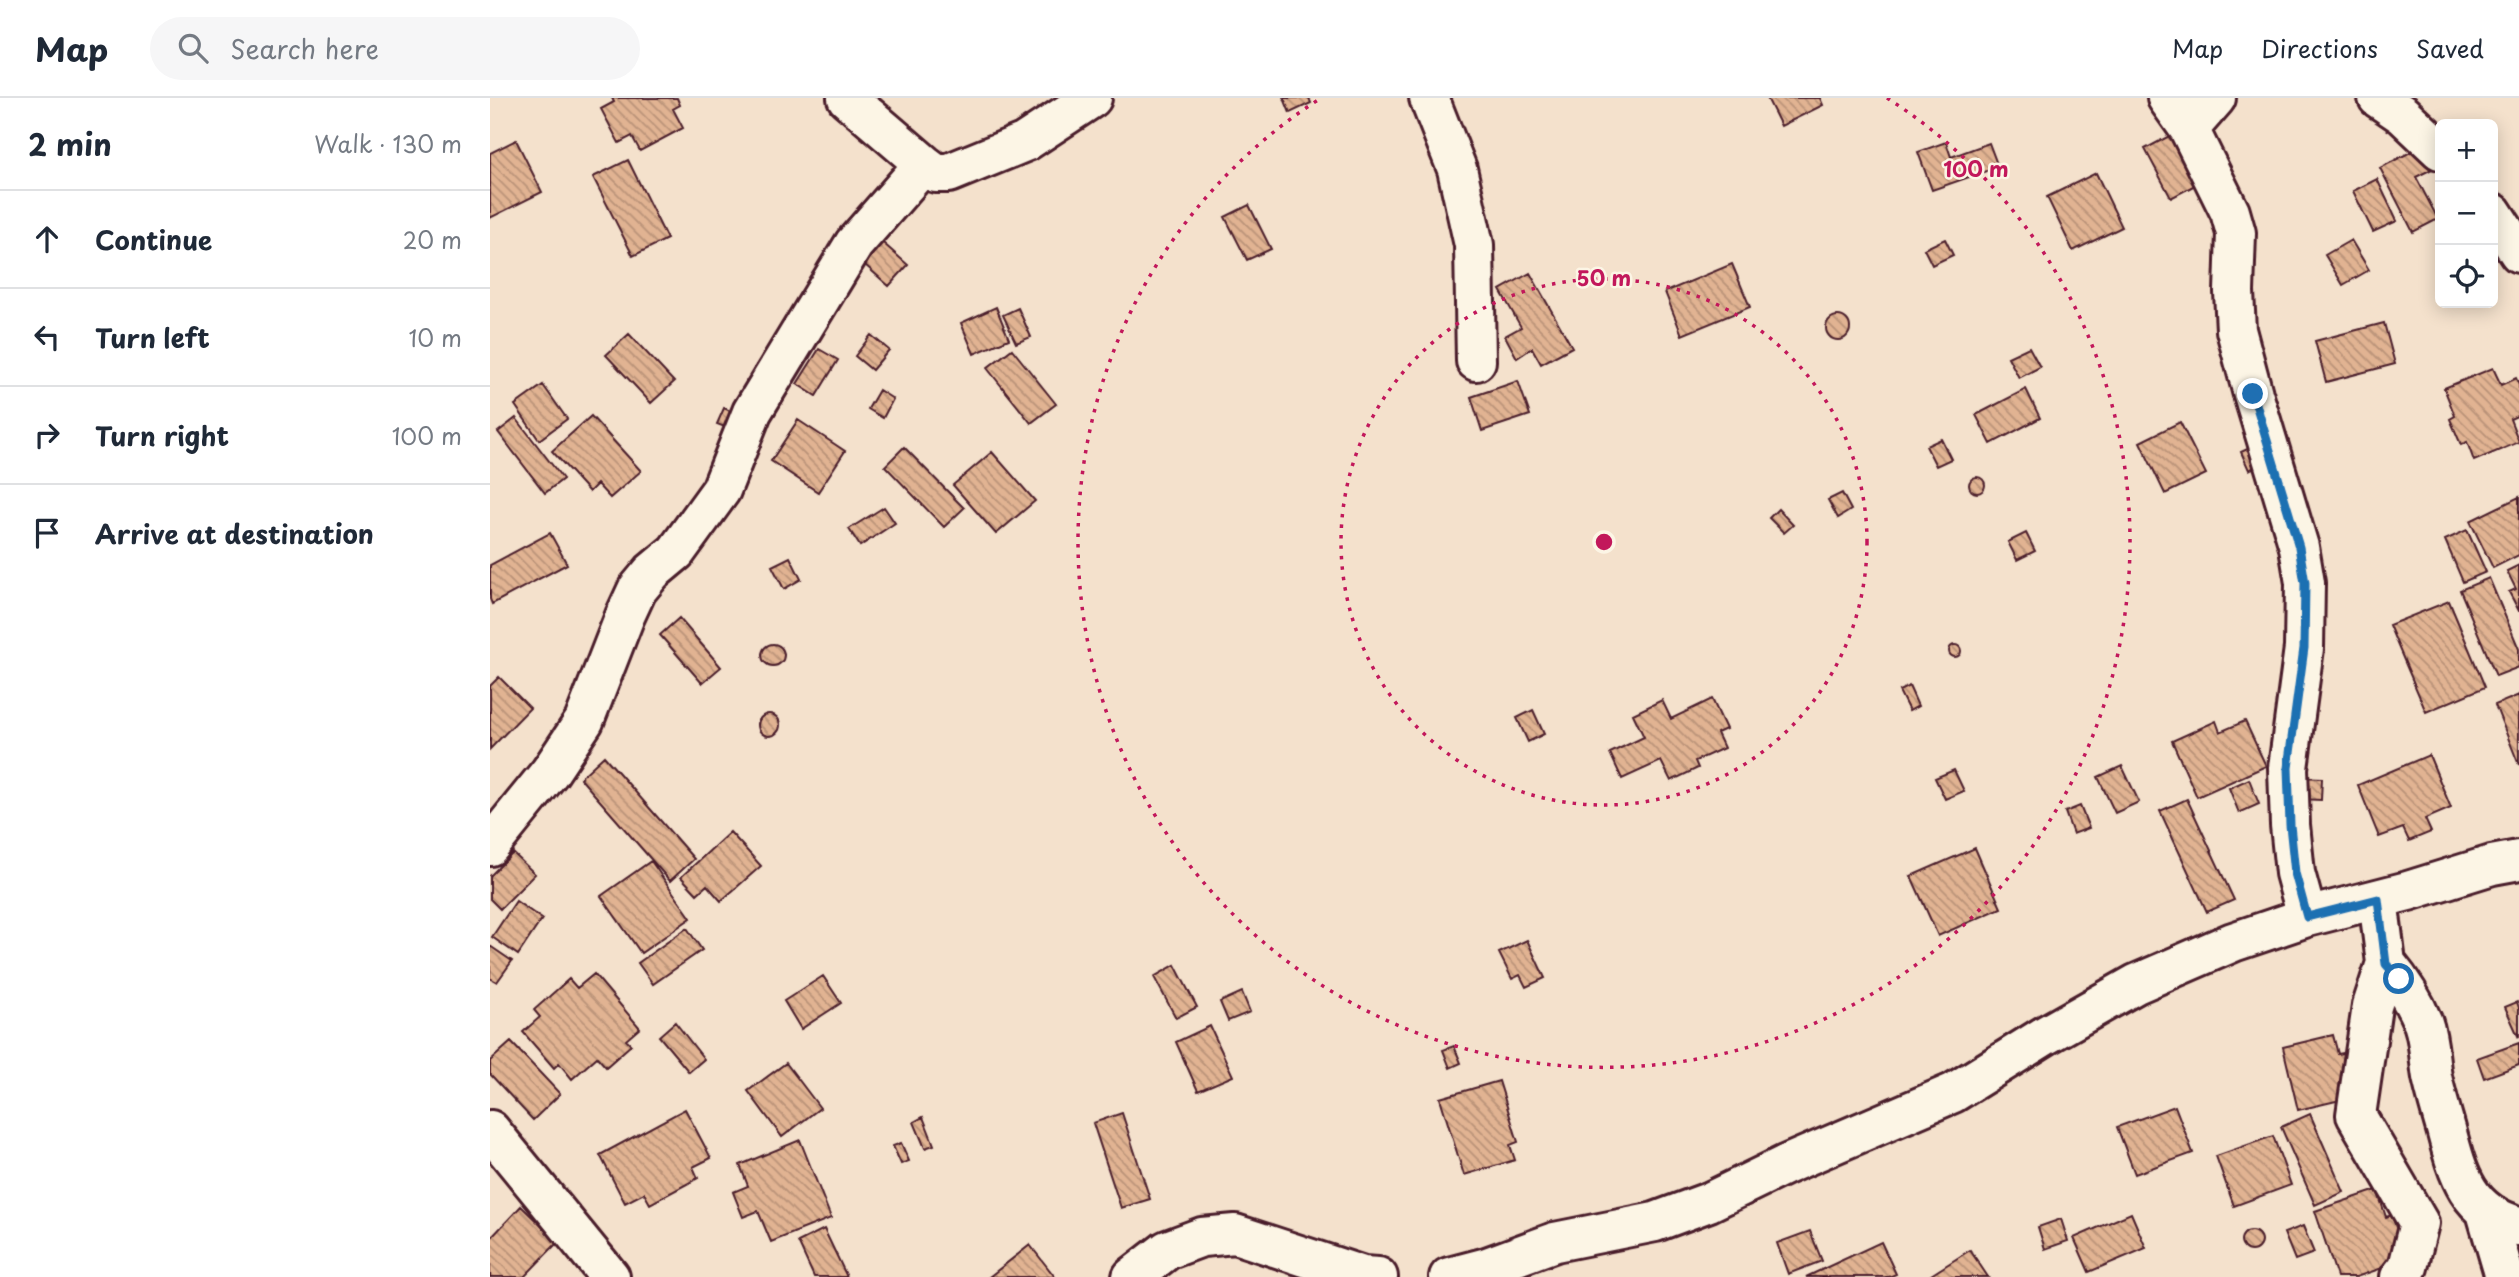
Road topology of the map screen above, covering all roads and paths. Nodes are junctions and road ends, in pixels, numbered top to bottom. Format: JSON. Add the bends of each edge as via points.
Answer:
{"nodes":[{"id":1,"x":847,"y":98,"type":"edge"},
{"id":2,"x":1092,"y":98,"type":"edge"},
{"id":3,"x":1429,"y":98,"type":"edge"},
{"id":4,"x":2167,"y":98,"type":"edge"},
{"id":5,"x":2216,"y":98,"type":"edge"},
{"id":6,"x":2378,"y":98,"type":"edge"},
{"id":7,"x":2189,"y":130,"type":"junction"},
{"id":8,"x":2435,"y":145,"type":"edge"},
{"id":9,"x":924,"y":164,"type":"junction"},
{"id":10,"x":2498,"y":221,"type":"edge"},
{"id":11,"x":2519,"y":253,"type":"edge"},
{"id":12,"x":1476,"y":361,"type":"dead end"},
{"id":13,"x":490,"y":846,"type":"edge"},
{"id":14,"x":2519,"y":860,"type":"edge"},
{"id":15,"x":2378,"y":899,"type":"junction"},
{"id":16,"x":2307,"y":917,"type":"junction"},
{"id":17,"x":2386,"y":964,"type":"junction"},
{"id":18,"x":490,"y":1130,"type":"edge"},
{"id":19,"x":2502,"y":1219,"type":"edge"},
{"id":20,"x":1498,"y":1272,"type":"edge"},
{"id":21,"x":610,"y":1277,"type":"edge"},
{"id":22,"x":1132,"y":1277,"type":"edge"},
{"id":23,"x":1378,"y":1277,"type":"edge"},
{"id":24,"x":1449,"y":1277,"type":"edge"},
{"id":25,"x":2400,"y":1277,"type":"edge"},
{"id":26,"x":2505,"y":1277,"type":"edge"}],
"edges":[{"from":1,"to":9,"type":"street"},
{"from":2,"to":9,"type":"street","via":[[1025,142],[949,173],[936,173]]},
{"from":3,"to":12,"type":"street","via":[[1457,169],[1474,245]]},
{"from":4,"to":7,"type":"street"},
{"from":5,"to":7,"type":"street"},
{"from":6,"to":8,"type":"street"},
{"from":7,"to":16,"type":"street","via":[[2236,233],[2236,330],[2299,547],[2305,583],[2304,648],[2288,768],[2295,873]]},
{"from":9,"to":13,"type":"street","via":[[854,244],[752,412],[721,490],[676,552],[637,590],[584,721]]},
{"from":10,"to":11,"type":"street"},
{"from":14,"to":15,"type":"street"},
{"from":15,"to":16,"type":"street"},
{"from":15,"to":17,"type":"street"},
{"from":16,"to":20,"type":"street","via":[[2233,942],[2136,984],[1953,1093],[1709,1202],[1655,1222],[1555,1242]]},
{"from":17,"to":19,"type":"street","via":[[2424,1026],[2456,1168],[2469,1194]]},
{"from":17,"to":25,"type":"street","via":[[2372,1006],[2356,1115],[2419,1223],[2408,1267]]},
{"from":18,"to":21,"type":"street"},
{"from":19,"to":26,"type":"street"},
{"from":20,"to":24,"type":"street"},
{"from":22,"to":23,"type":"street","via":[[1167,1250],[1202,1237],[1235,1234]]}]}
